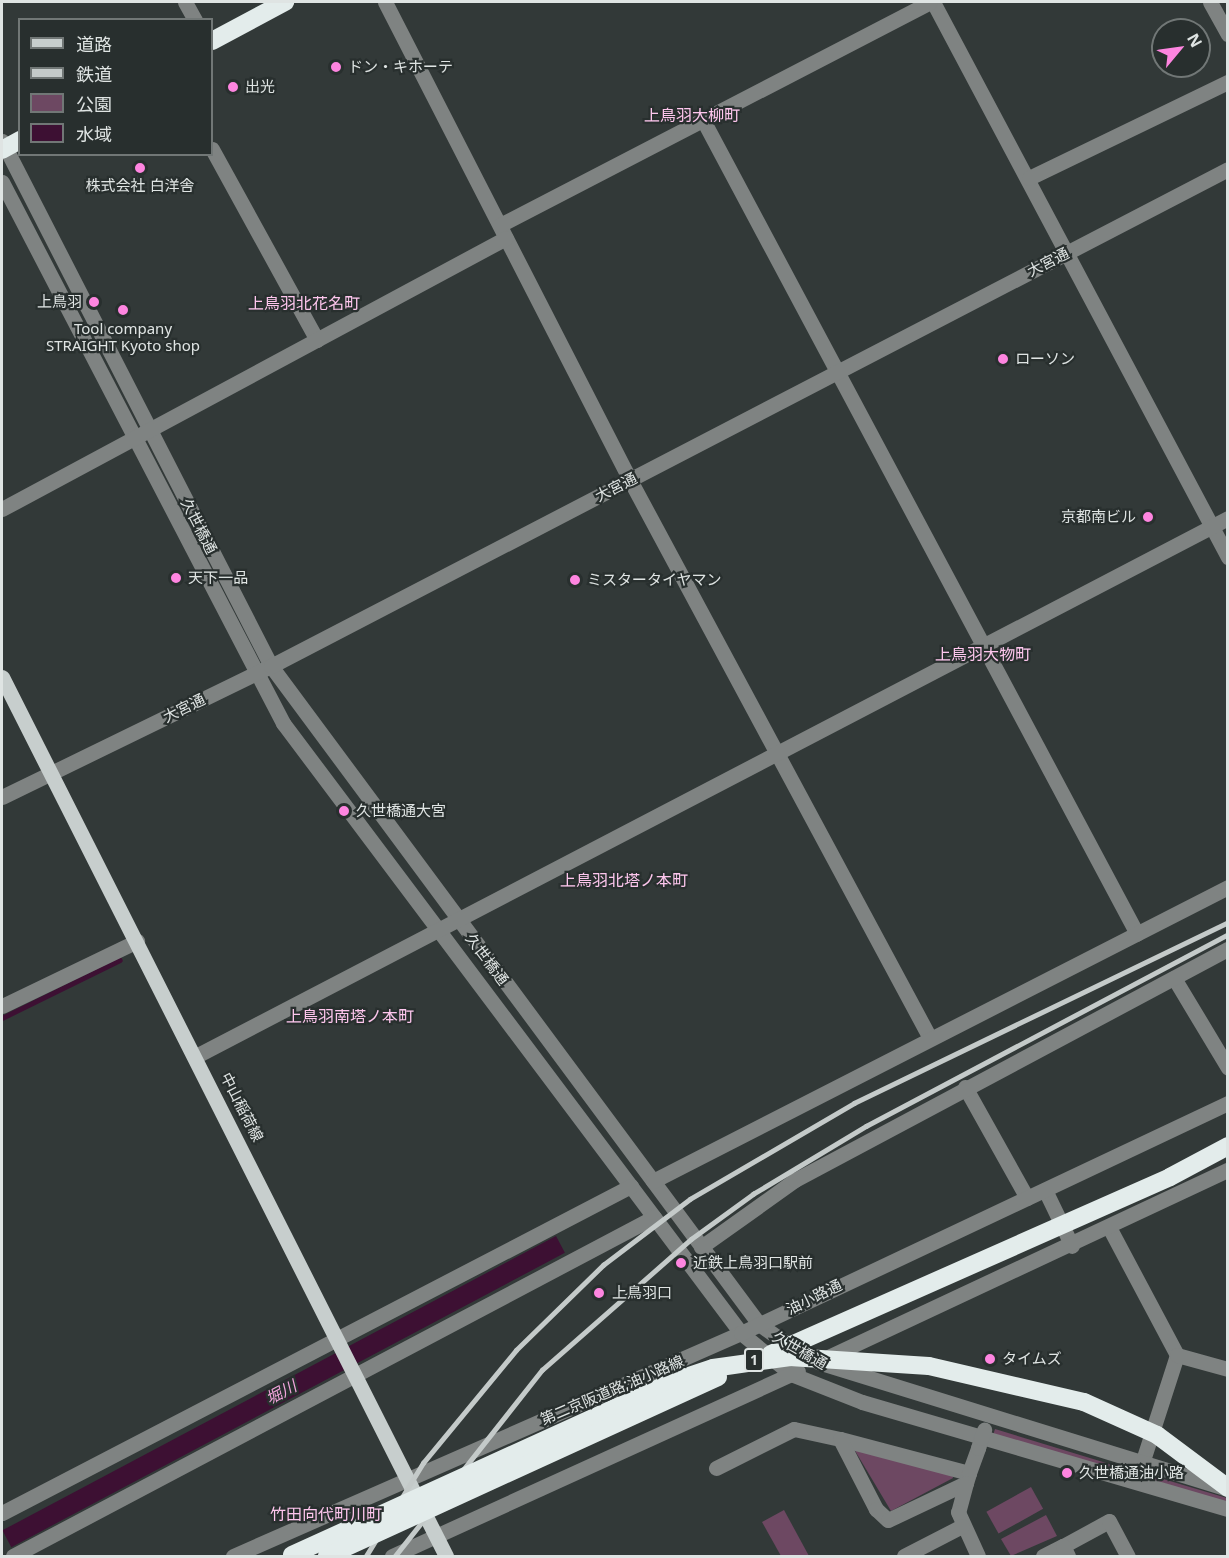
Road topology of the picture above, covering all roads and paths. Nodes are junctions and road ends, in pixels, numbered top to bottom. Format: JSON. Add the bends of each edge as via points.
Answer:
{"nodes":[{"id":1,"x":185,"y":2,"type":"edge"},
{"id":2,"x":285,"y":2,"type":"edge"},
{"id":3,"x":385,"y":2,"type":"edge"},
{"id":4,"x":932,"y":2,"type":"edge"},
{"id":5,"x":1210,"y":2,"type":"edge"},
{"id":6,"x":194,"y":18,"type":"edge"},
{"id":7,"x":1227,"y":34,"type":"edge"},
{"id":8,"x":213,"y":40,"type":"edge"},
{"id":9,"x":1227,"y":82,"type":"edge"},
{"id":10,"x":703,"y":120,"type":"junction"},
{"id":11,"x":7,"y":145,"type":"edge"},
{"id":12,"x":213,"y":150,"type":"edge"},
{"id":13,"x":1227,"y":169,"type":"edge"},
{"id":14,"x":1029,"y":178,"type":"junction"},
{"id":15,"x":2,"y":182,"type":"edge"},
{"id":16,"x":503,"y":231,"type":"junction"},
{"id":17,"x":1067,"y":252,"type":"junction"},
{"id":18,"x":89,"y":315,"type":"junction"},
{"id":19,"x":74,"y":324,"type":"junction"},
{"id":20,"x":317,"y":340,"type":"junction"},
{"id":21,"x":838,"y":371,"type":"junction"},
{"id":22,"x":150,"y":431,"type":"junction"},
{"id":23,"x":132,"y":439,"type":"junction"},
{"id":24,"x":630,"y":480,"type":"junction"},
{"id":25,"x":2,"y":509,"type":"edge"},
{"id":26,"x":1227,"y":518,"type":"edge"},
{"id":27,"x":1212,"y":527,"type":"junction"},
{"id":28,"x":204,"y":536,"type":"junction"},
{"id":29,"x":187,"y":544,"type":"junction"},
{"id":30,"x":1227,"y":557,"type":"edge"},
{"id":31,"x":981,"y":646,"type":"junction"},
{"id":32,"x":271,"y":666,"type":"junction"},
{"id":33,"x":254,"y":674,"type":"junction"},
{"id":34,"x":2,"y":677,"type":"edge"},
{"id":35,"x":778,"y":755,"type":"junction"},
{"id":36,"x":50,"y":773,"type":"junction"},
{"id":37,"x":2,"y":797,"type":"edge"},
{"id":38,"x":374,"y":808,"type":"junction"},
{"id":39,"x":360,"y":819,"type":"junction"},
{"id":40,"x":1227,"y":886,"type":"edge"},
{"id":41,"x":456,"y":919,"type":"junction"},
{"id":42,"x":441,"y":927,"type":"junction"},
{"id":43,"x":1137,"y":934,"type":"junction"},
{"id":44,"x":137,"y":941,"type":"junction"},
{"id":45,"x":1227,"y":949,"type":"edge"},
{"id":46,"x":1174,"y":978,"type":"junction"},
{"id":47,"x":2,"y":1006,"type":"edge"},
{"id":48,"x":532,"y":1019,"type":"junction"},
{"id":49,"x":516,"y":1029,"type":"junction"},
{"id":50,"x":930,"y":1038,"type":"junction"},
{"id":51,"x":196,"y":1056,"type":"junction"},
{"id":52,"x":1227,"y":1068,"type":"edge"},
{"id":53,"x":965,"y":1087,"type":"junction"},
{"id":54,"x":1227,"y":1103,"type":"edge"},
{"id":55,"x":608,"y":1120,"type":"junction"},
{"id":56,"x":591,"y":1132,"type":"junction"},
{"id":57,"x":1227,"y":1146,"type":"edge"},
{"id":58,"x":1227,"y":1170,"type":"edge"},
{"id":59,"x":653,"y":1181,"type":"junction"},
{"id":60,"x":631,"y":1186,"type":"junction"},
{"id":61,"x":1045,"y":1190,"type":"junction"},
{"id":62,"x":1027,"y":1198,"type":"junction"},
{"id":63,"x":654,"y":1217,"type":"junction"},
{"id":64,"x":1110,"y":1229,"type":"junction"},
{"id":65,"x":1072,"y":1246,"type":"junction"},
{"id":66,"x":701,"y":1247,"type":"junction"},
{"id":67,"x":759,"y":1324,"type":"junction"},
{"id":68,"x":741,"y":1333,"type":"junction"},
{"id":69,"x":338,"y":1340,"type":"junction"},
{"id":70,"x":1177,"y":1355,"type":"junction"},
{"id":71,"x":817,"y":1362,"type":"junction"},
{"id":72,"x":1227,"y":1369,"type":"edge"},
{"id":73,"x":791,"y":1374,"type":"junction"},
{"id":74,"x":356,"y":1375,"type":"junction"},
{"id":75,"x":987,"y":1418,"type":"junction"},
{"id":76,"x":981,"y":1438,"type":"junction"},
{"id":77,"x":840,"y":1439,"type":"junction"},
{"id":78,"x":1142,"y":1465,"type":"junction"},
{"id":79,"x":716,"y":1468,"type":"dead end"},
{"id":80,"x":968,"y":1478,"type":"junction"},
{"id":81,"x":408,"y":1480,"type":"junction"},
{"id":82,"x":1136,"y":1484,"type":"junction"},
{"id":83,"x":1227,"y":1488,"type":"edge"},
{"id":84,"x":1227,"y":1509,"type":"edge"},
{"id":85,"x":2,"y":1513,"type":"edge"},
{"id":86,"x":962,"y":1526,"type":"junction"},
{"id":87,"x":435,"y":1536,"type":"junction"},
{"id":88,"x":1066,"y":1551,"type":"edge"},
{"id":89,"x":289,"y":1556,"type":"edge"},
{"id":90,"x":907,"y":1556,"type":"edge"},
{"id":91,"x":13,"y":1557,"type":"edge"},
{"id":92,"x":233,"y":1557,"type":"edge"},
{"id":93,"x":327,"y":1557,"type":"edge"},
{"id":94,"x":392,"y":1557,"type":"edge"},
{"id":95,"x":446,"y":1557,"type":"edge"},
{"id":96,"x":978,"y":1557,"type":"edge"},
{"id":97,"x":1043,"y":1557,"type":"edge"},
{"id":98,"x":1128,"y":1557,"type":"edge"}],
"edges":[{"from":1,"to":6,"type":"street"},
{"from":2,"to":8,"type":"highway"},
{"from":3,"to":16,"type":"street"},
{"from":4,"to":10,"type":"street"},
{"from":4,"to":14,"type":"street"},
{"from":5,"to":7,"type":"street"},
{"from":9,"to":14,"type":"street"},
{"from":10,"to":16,"type":"street"},
{"from":10,"to":21,"type":"street"},
{"from":11,"to":18,"type":"street","name":"久世橋通"},
{"from":12,"to":20,"type":"street"},
{"from":13,"to":17,"type":"street","name":"大宮通"},
{"from":14,"to":17,"type":"street"},
{"from":15,"to":19,"type":"street","name":"久世橋通"},
{"from":16,"to":20,"type":"street"},
{"from":16,"to":24,"type":"street"},
{"from":17,"to":21,"type":"street","name":"大宮通"},
{"from":17,"to":27,"type":"street"},
{"from":18,"to":19,"type":"street"},
{"from":18,"to":22,"type":"street","name":"久世橋通"},
{"from":19,"to":23,"type":"street","name":"久世橋通"},
{"from":20,"to":22,"type":"street"},
{"from":21,"to":24,"type":"street","name":"大宮通"},
{"from":21,"to":31,"type":"street"},
{"from":22,"to":23,"type":"street"},
{"from":22,"to":28,"type":"street","name":"久世橋通"},
{"from":23,"to":25,"type":"street"},
{"from":23,"to":29,"type":"street","name":"久世橋通"},
{"from":24,"to":32,"type":"street","name":"大宮通"},
{"from":24,"to":35,"type":"street"},
{"from":26,"to":27,"type":"street"},
{"from":27,"to":30,"type":"street"},
{"from":27,"to":31,"type":"street"},
{"from":28,"to":29,"type":"street"},
{"from":28,"to":32,"type":"street","name":"久世橋通"},
{"from":29,"to":33,"type":"street","name":"久世橋通"},
{"from":31,"to":35,"type":"street"},
{"from":31,"to":43,"type":"street"},
{"from":32,"to":33,"type":"street","name":"大宮通"},
{"from":32,"to":38,"type":"street","name":"久世橋通"},
{"from":33,"to":36,"type":"street","name":"大宮通"},
{"from":33,"to":39,"type":"street","name":"久世橋通","via":[[283,723]]},
{"from":34,"to":36,"type":"main road","name":"中山稲荷線"},
{"from":35,"to":41,"type":"street"},
{"from":35,"to":50,"type":"street"},
{"from":36,"to":37,"type":"street","name":"大宮通"},
{"from":36,"to":44,"type":"main road","name":"中山稲荷線"},
{"from":38,"to":39,"type":"street"},
{"from":38,"to":41,"type":"street","name":"久世橋通"},
{"from":39,"to":42,"type":"street","name":"久世橋通"},
{"from":40,"to":43,"type":"street"},
{"from":41,"to":42,"type":"street"},
{"from":41,"to":48,"type":"street","name":"久世橋通"},
{"from":42,"to":49,"type":"street","name":"久世橋通"},
{"from":42,"to":51,"type":"street"},
{"from":43,"to":50,"type":"street"},
{"from":44,"to":47,"type":"street"},
{"from":44,"to":51,"type":"main road","name":"中山稲荷線"},
{"from":45,"to":46,"type":"street"},
{"from":46,"to":52,"type":"street"},
{"from":46,"to":53,"type":"street"},
{"from":48,"to":49,"type":"street"},
{"from":48,"to":55,"type":"street","name":"久世橋通"},
{"from":49,"to":56,"type":"street","name":"久世橋通"},
{"from":50,"to":59,"type":"street"},
{"from":51,"to":69,"type":"main road","name":"中山稲荷線"},
{"from":53,"to":62,"type":"street"},
{"from":53,"to":66,"type":"street","via":[[795,1180]]},
{"from":54,"to":61,"type":"street","name":"油小路通"},
{"from":55,"to":56,"type":"street"},
{"from":55,"to":59,"type":"street","name":"久世橋通"},
{"from":56,"to":60,"type":"street","name":"久世橋通"},
{"from":57,"to":93,"type":"highway","bridge":true,"via":[[1170,1177],[480,1483]]},
{"from":58,"to":64,"type":"street"},
{"from":59,"to":66,"type":"street","name":"久世橋通"},
{"from":60,"to":63,"type":"street","name":"久世橋通"},
{"from":60,"to":69,"type":"street"},
{"from":61,"to":62,"type":"street","name":"油小路通"},
{"from":61,"to":65,"type":"street"},
{"from":62,"to":67,"type":"street","name":"油小路通"},
{"from":63,"to":68,"type":"street","name":"久世橋通"},
{"from":63,"to":74,"type":"street"},
{"from":64,"to":65,"type":"street"},
{"from":64,"to":70,"type":"street"},
{"from":65,"to":71,"type":"street"},
{"from":66,"to":67,"type":"street","name":"久世橋通"},
{"from":67,"to":68,"type":"street","name":"油小路通"},
{"from":67,"to":71,"type":"street","name":"久世橋通"},
{"from":68,"to":73,"type":"street","name":"久世橋通"},
{"from":68,"to":81,"type":"street","name":"油小路通"},
{"from":69,"to":74,"type":"main road","name":"中山稲荷線"},
{"from":69,"to":85,"type":"street"},
{"from":70,"to":72,"type":"street"},
{"from":70,"to":78,"type":"street"},
{"from":71,"to":73,"type":"street"},
{"from":71,"to":75,"type":"street","name":"久世橋通"},
{"from":73,"to":76,"type":"street","name":"久世橋通","via":[[862,1402]]},
{"from":73,"to":87,"type":"street"},
{"from":74,"to":81,"type":"main road","name":"中山稲荷線"},
{"from":74,"to":91,"type":"street"},
{"from":75,"to":76,"type":"street"},
{"from":75,"to":78,"type":"street","name":"久世橋通"},
{"from":76,"to":80,"type":"street"},
{"from":76,"to":82,"type":"street","name":"久世橋通"},
{"from":77,"to":79,"type":"street","via":[[794,1429]]},
{"from":77,"to":80,"type":"street"},
{"from":77,"to":80,"type":"street","via":[[884,1519]]},
{"from":78,"to":82,"type":"street"},
{"from":78,"to":83,"type":"street","name":"久世橋通"},
{"from":80,"to":86,"type":"street","via":[[958,1512]]},
{"from":81,"to":87,"type":"main road","name":"中山稲荷線"},
{"from":81,"to":92,"type":"street","name":"油小路通"},
{"from":82,"to":84,"type":"street","name":"久世橋通"},
{"from":83,"to":89,"type":"highway","name":"第二京阪道路;油小路線","number":"1","bridge":true,"via":[[1156,1434],[1084,1402],[929,1366],[790,1356],[713,1368],[671,1382]]},
{"from":86,"to":90,"type":"street"},
{"from":86,"to":96,"type":"street"},
{"from":87,"to":94,"type":"street"},
{"from":87,"to":95,"type":"main road","name":"中山稲荷線"},
{"from":88,"to":97,"type":"street"},
{"from":88,"to":98,"type":"street","via":[[1109,1521]]}]}
